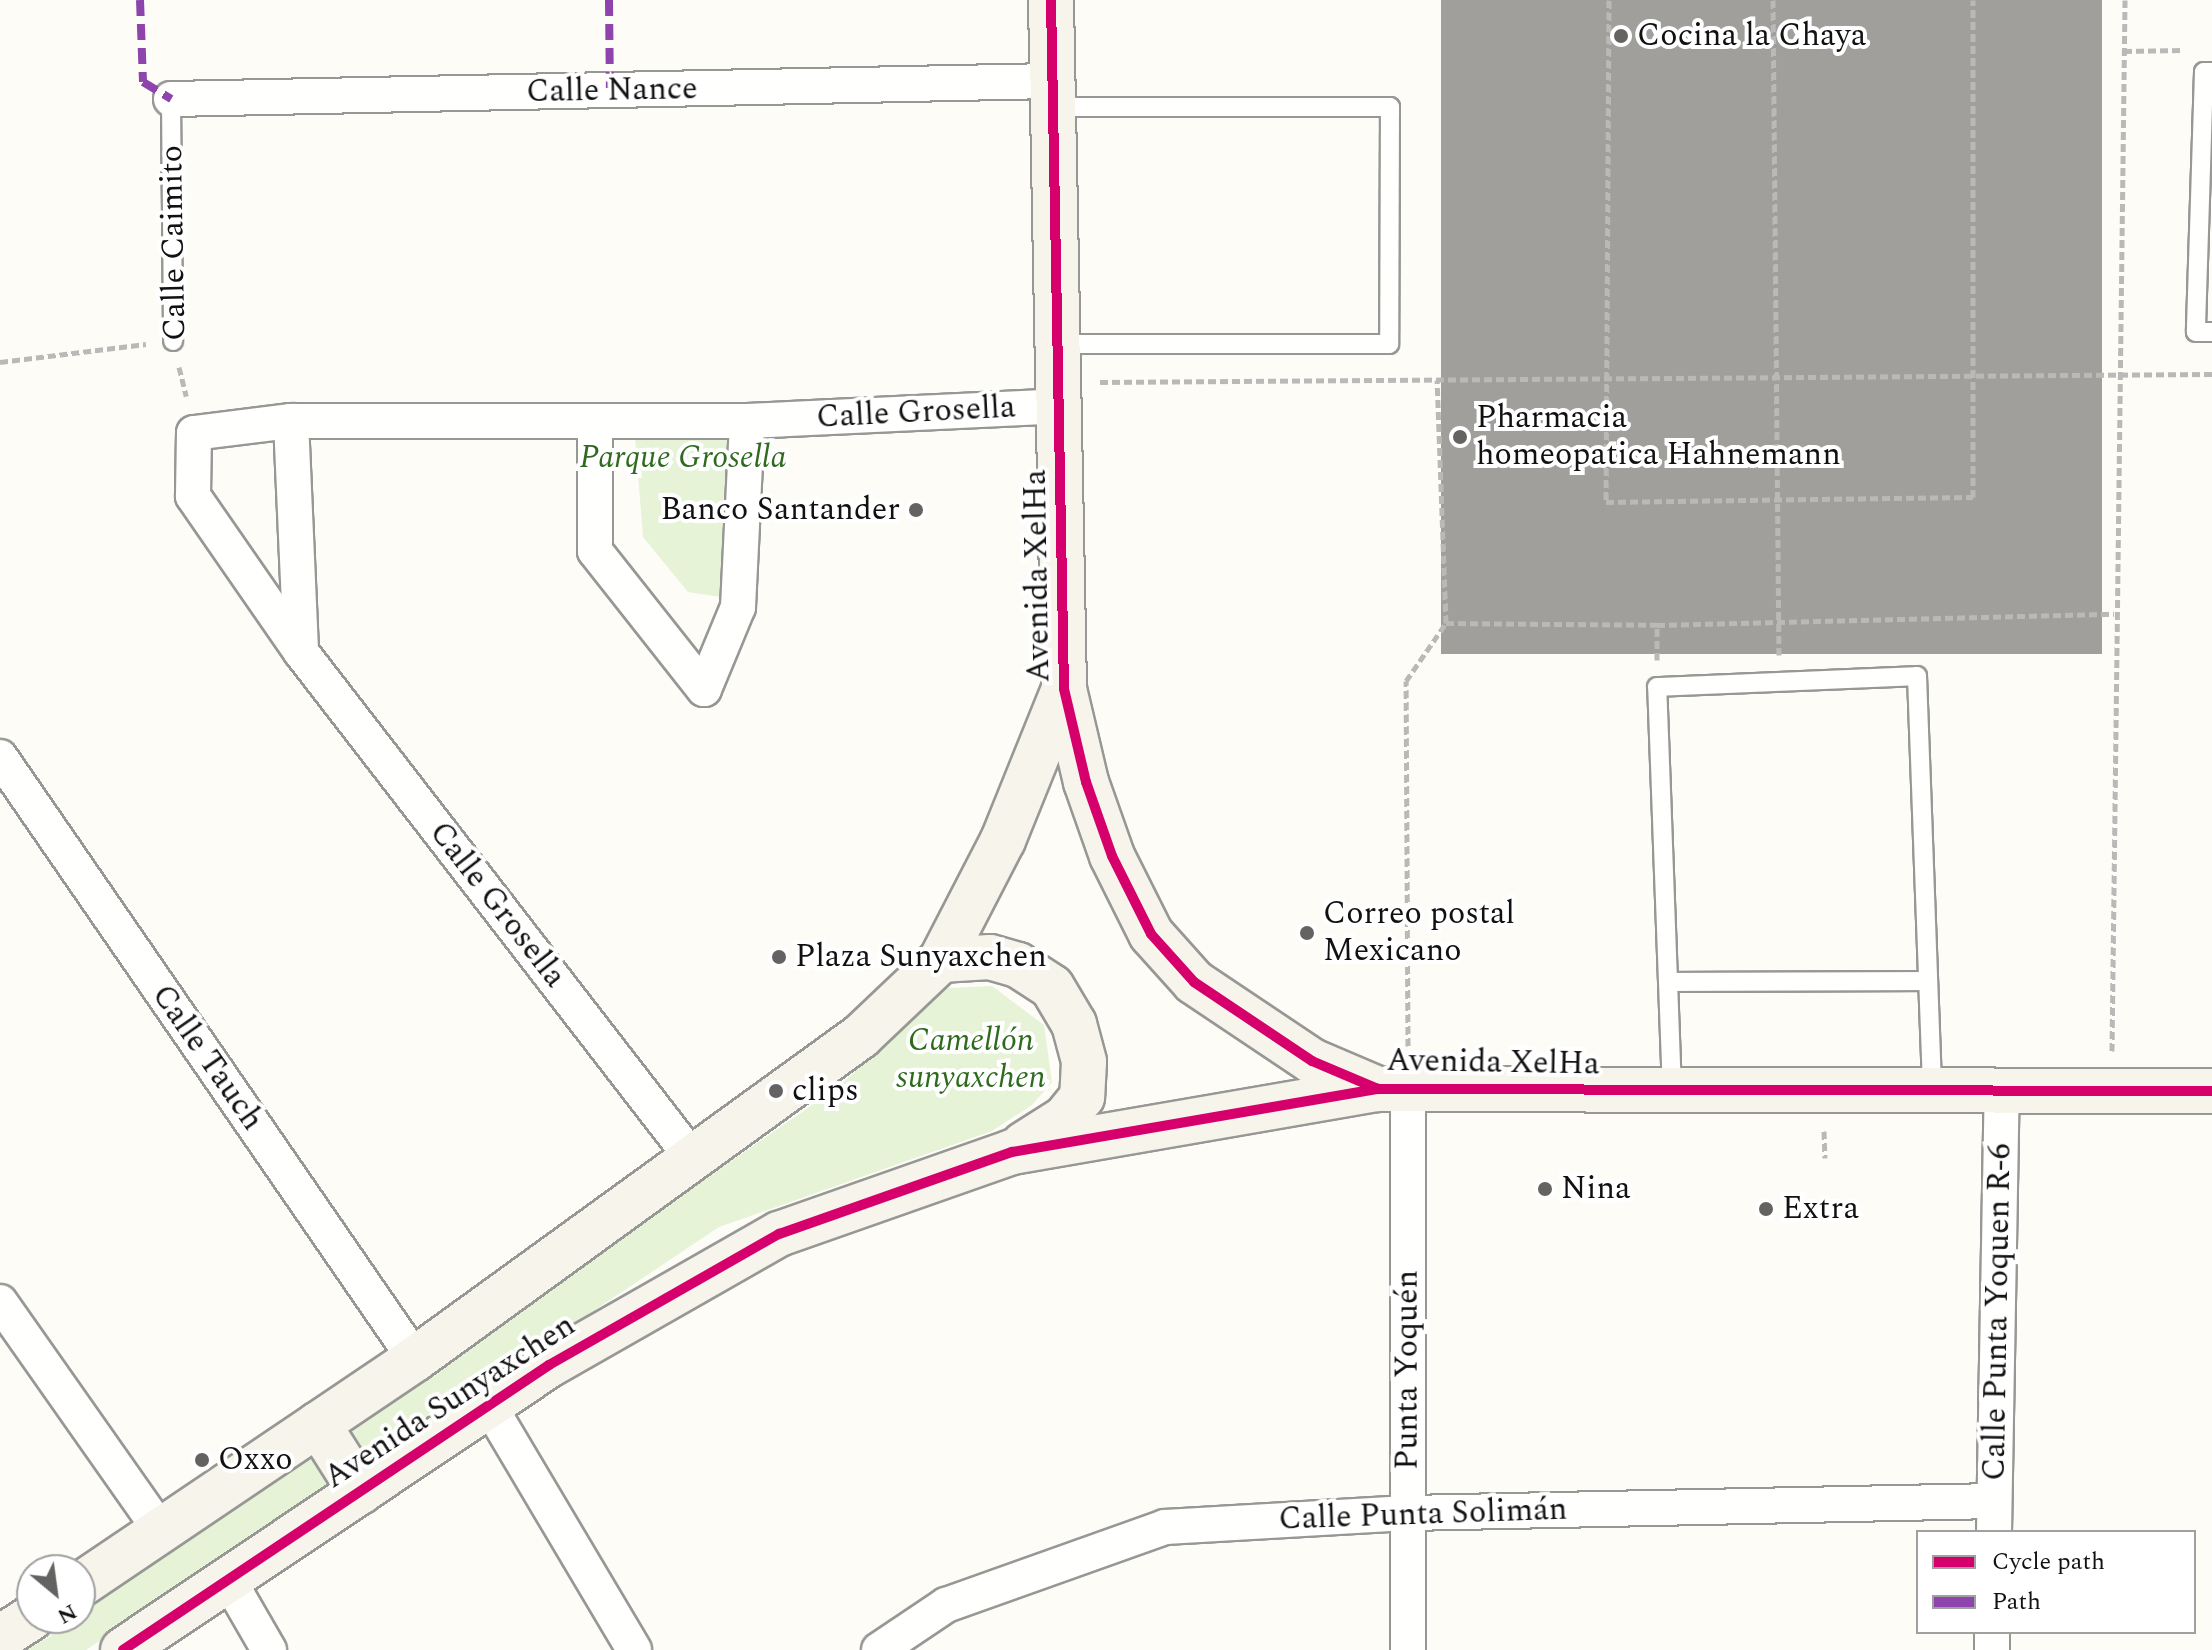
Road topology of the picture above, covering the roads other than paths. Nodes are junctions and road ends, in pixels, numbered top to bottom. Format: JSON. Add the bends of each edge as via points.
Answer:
{"nodes":[{"id":1,"x":1051,"y":0,"type":"edge"},
{"id":2,"x":2212,"y":72,"type":"edge"},
{"id":3,"x":1054,"y":94,"type":"junction"},
{"id":4,"x":171,"y":99,"type":"joint"},
{"id":5,"x":2212,"y":332,"type":"edge"},
{"id":6,"x":173,"y":341,"type":"road end"},
{"id":7,"x":1059,"y":377,"type":"junction"},
{"id":8,"x":291,"y":421,"type":"junction"},
{"id":9,"x":595,"y":421,"type":"junction"},
{"id":10,"x":747,"y":421,"type":"junction"},
{"id":11,"x":301,"y":652,"type":"junction"},
{"id":12,"x":1064,"y":689,"type":"junction"},
{"id":13,"x":0,"y":757,"type":"edge"},
{"id":14,"x":941,"y":960,"type":"junction"},
{"id":15,"x":1928,"y":981,"type":"junction"},
{"id":16,"x":1668,"y":982,"type":"junction"},
{"id":17,"x":1393,"y":1090,"type":"junction"},
{"id":18,"x":1672,"y":1091,"type":"junction"},
{"id":19,"x":1932,"y":1091,"type":"junction"},
{"id":20,"x":2002,"y":1091,"type":"junction"},
{"id":21,"x":2212,"y":1091,"type":"edge"},
{"id":22,"x":1012,"y":1152,"type":"junction"},
{"id":23,"x":693,"y":1159,"type":"junction"},
{"id":24,"x":0,"y":1302,"type":"edge"},
{"id":25,"x":415,"y":1359,"type":"junction"},
{"id":26,"x":490,"y":1407,"type":"junction"},
{"id":27,"x":318,"y":1424,"type":"junction"},
{"id":28,"x":361,"y":1492,"type":"junction"},
{"id":29,"x":1408,"y":1513,"type":"junction"},
{"id":30,"x":1994,"y":1517,"type":"edge"},
{"id":31,"x":161,"y":1531,"type":"junction"},
{"id":32,"x":96,"y":1574,"type":"edge"},
{"id":33,"x":228,"y":1579,"type":"junction"},
{"id":34,"x":123,"y":1650,"type":"edge"},
{"id":35,"x":269,"y":1650,"type":"edge"},
{"id":36,"x":634,"y":1650,"type":"edge"},
{"id":37,"x":879,"y":1650,"type":"edge"},
{"id":38,"x":1408,"y":1650,"type":"edge"}],
"edges":[{"from":1,"to":3,"type":"street","name":"Avenida XelHa"},
{"from":2,"to":5,"type":"lane","via":[[2204,72],[2196,332]]},
{"from":3,"to":4,"type":"street","name":"Calle Nance"},
{"from":3,"to":7,"type":"street","name":"Avenida XelHa"},
{"from":3,"to":7,"type":"lane","via":[[1390,107],[1389,344]]},
{"from":4,"to":6,"type":"lane","name":"Calle Caimito"},
{"from":7,"to":10,"type":"street","name":"Calle Grosella"},
{"from":7,"to":12,"type":"street","name":"Avenida XelHa"},
{"from":8,"to":9,"type":"street","name":"Calle Grosella"},
{"from":8,"to":11,"type":"street"},
{"from":8,"to":11,"type":"street","name":"Calle Grosella","via":[[194,433],[193,496]]},
{"from":9,"to":10,"type":"street","name":"Calle Grosella"},
{"from":9,"to":10,"type":"street","via":[[595,551],[704,689],[738,607]]},
{"from":11,"to":23,"type":"street","name":"Calle Grosella"},
{"from":12,"to":14,"type":"street","name":"Avenida Sunyaxchen","via":[[1003,840]]},
{"from":12,"to":17,"type":"street","name":"Avenida XelHa","via":[[1086,782],[1112,856],[1151,934],[1194,982],[1312,1061]]},
{"from":13,"to":25,"type":"street","name":"Calle Tauch"},
{"from":14,"to":22,"type":"street","via":[[990,957],[1018,965],[1052,987],[1074,1024],[1084,1062],[1082,1097],[1065,1118]]},
{"from":14,"to":23,"type":"street","name":"Avenida Sunyaxchen","via":[[861,1036]]},
{"from":15,"to":16,"type":"lane"},
{"from":15,"to":16,"type":"lane","via":[[1917,676],[1657,687]]},
{"from":15,"to":19,"type":"lane"},
{"from":16,"to":18,"type":"lane"},
{"from":17,"to":18,"type":"street","name":"Avenida XelHa"},
{"from":17,"to":22,"type":"street","name":"Avenida Sunyaxchen"},
{"from":17,"to":29,"type":"street","name":"Punta Yoquén"},
{"from":18,"to":19,"type":"street","name":"Avenida XelHa"},
{"from":19,"to":20,"type":"street","name":"Avenida XelHa"},
{"from":20,"to":21,"type":"street","name":"Avenida XelHa"},
{"from":20,"to":30,"type":"street","name":"Calle Punta Yoquen R-6"},
{"from":22,"to":26,"type":"street","name":"Avenida Sunyaxchen","via":[[779,1234],[549,1365]]},
{"from":23,"to":25,"type":"street","name":"Avenida Sunyaxchen"},
{"from":24,"to":31,"type":"street"},
{"from":25,"to":27,"type":"street","name":"Avenida Sunyaxchen"},
{"from":26,"to":28,"type":"street","name":"Avenida Sunyaxchen"},
{"from":26,"to":36,"type":"street"},
{"from":27,"to":28,"type":"street"},
{"from":27,"to":31,"type":"street","name":"Avenida Sunyaxchen"},
{"from":28,"to":33,"type":"street","name":"Avenida Sunyaxchen"},
{"from":29,"to":30,"type":"street","name":"Calle Punta Solimán"},
{"from":29,"to":37,"type":"street","name":"Calle Punta Solimán","via":[[1165,1527],[946,1605]]},
{"from":29,"to":38,"type":"street","name":"Punta Yoquén"},
{"from":31,"to":32,"type":"street","name":"Avenida Sunyaxchen"},
{"from":33,"to":34,"type":"street","name":"Avenida Sunyaxchen"},
{"from":33,"to":35,"type":"street"}]}
